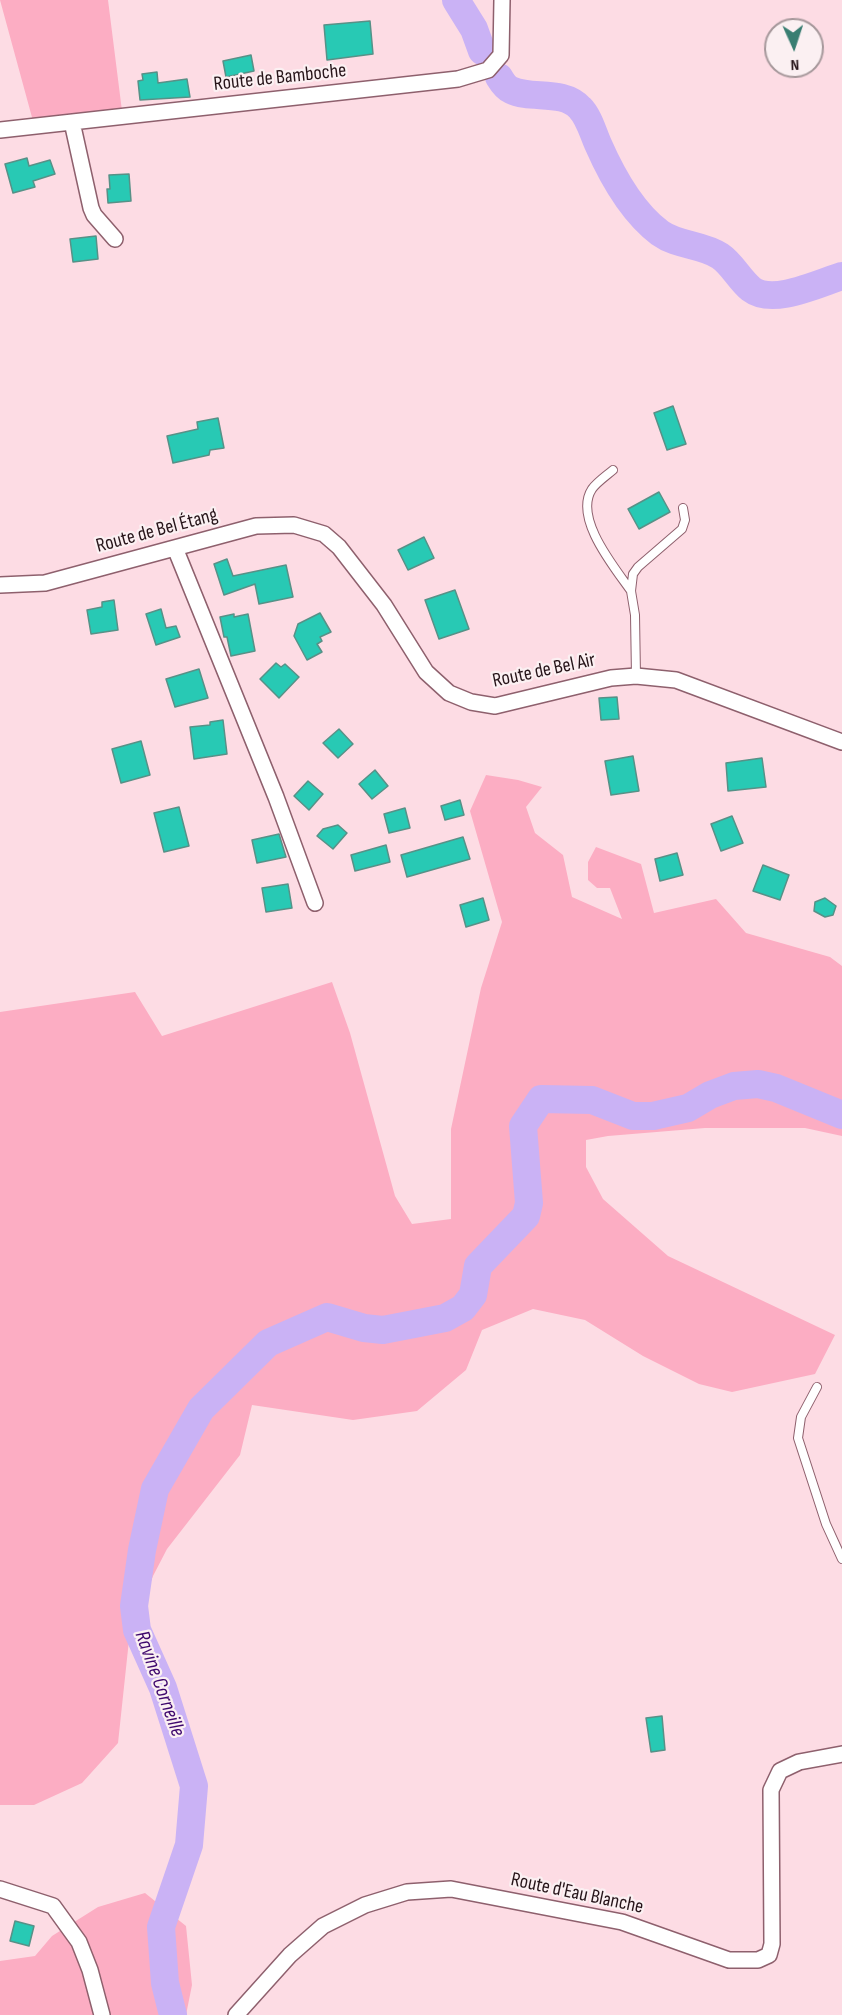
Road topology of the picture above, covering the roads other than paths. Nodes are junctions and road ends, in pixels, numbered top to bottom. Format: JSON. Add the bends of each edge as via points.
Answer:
{"nodes":[{"id":1,"x":502,"y":0,"type":"edge"},
{"id":2,"x":72,"y":122,"type":"junction"},
{"id":3,"x":0,"y":130,"type":"edge"},
{"id":4,"x":115,"y":239,"type":"dead end"},
{"id":5,"x":613,"y":470,"type":"dead end"},
{"id":6,"x":683,"y":508,"type":"dead end"},
{"id":7,"x":324,"y":534,"type":"joint"},
{"id":8,"x":175,"y":548,"type":"junction"},
{"id":9,"x":0,"y":585,"type":"edge"},
{"id":10,"x":631,"y":591,"type":"junction"},
{"id":11,"x":636,"y":676,"type":"junction"},
{"id":12,"x":842,"y":742,"type":"edge"},
{"id":13,"x":315,"y":903,"type":"dead end"},
{"id":14,"x":817,"y":1387,"type":"dead end"},
{"id":15,"x":842,"y":1558,"type":"edge"},
{"id":16,"x":842,"y":1754,"type":"edge"},
{"id":17,"x":0,"y":1889,"type":"edge"},
{"id":18,"x":102,"y":2015,"type":"edge"},
{"id":19,"x":236,"y":2015,"type":"edge"}],
"edges":[{"from":1,"to":2,"type":"street","name":"Route de Bamboche","via":[[501,55],[488,70],[458,79]]},
{"from":2,"to":3,"type":"street","name":"Route de Bamboche"},
{"from":2,"to":4,"type":"street","via":[[91,208]]},
{"from":5,"to":10,"type":"lane","via":[[592,489],[587,516],[603,550]]},
{"from":6,"to":10,"type":"lane","via":[[682,529],[638,567]]},
{"from":7,"to":8,"type":"street","name":"Route de Bel Étang","via":[[294,525],[256,526]]},
{"from":7,"to":11,"type":"street","name":"Route de Bel Air","via":[[339,547],[384,605],[426,672],[449,693],[495,706],[611,678]]},
{"from":8,"to":9,"type":"street","name":"Route de Bel Étang","via":[[45,582]]},
{"from":8,"to":13,"type":"street"},
{"from":10,"to":11,"type":"lane"},
{"from":11,"to":12,"type":"street","name":"Route de Bel Air","via":[[676,680]]},
{"from":14,"to":15,"type":"lane","via":[[801,1417],[799,1446]]},
{"from":16,"to":19,"type":"street","name":"Route d'Eau Blanche","via":[[799,1762],[780,1771],[771,1790],[772,1944],[769,1955],[758,1960],[729,1960],[622,1922],[451,1890],[407,1892],[365,1905],[323,1926],[290,1955]]},
{"from":17,"to":18,"type":"street","via":[[53,1906],[79,1942]]}]}
